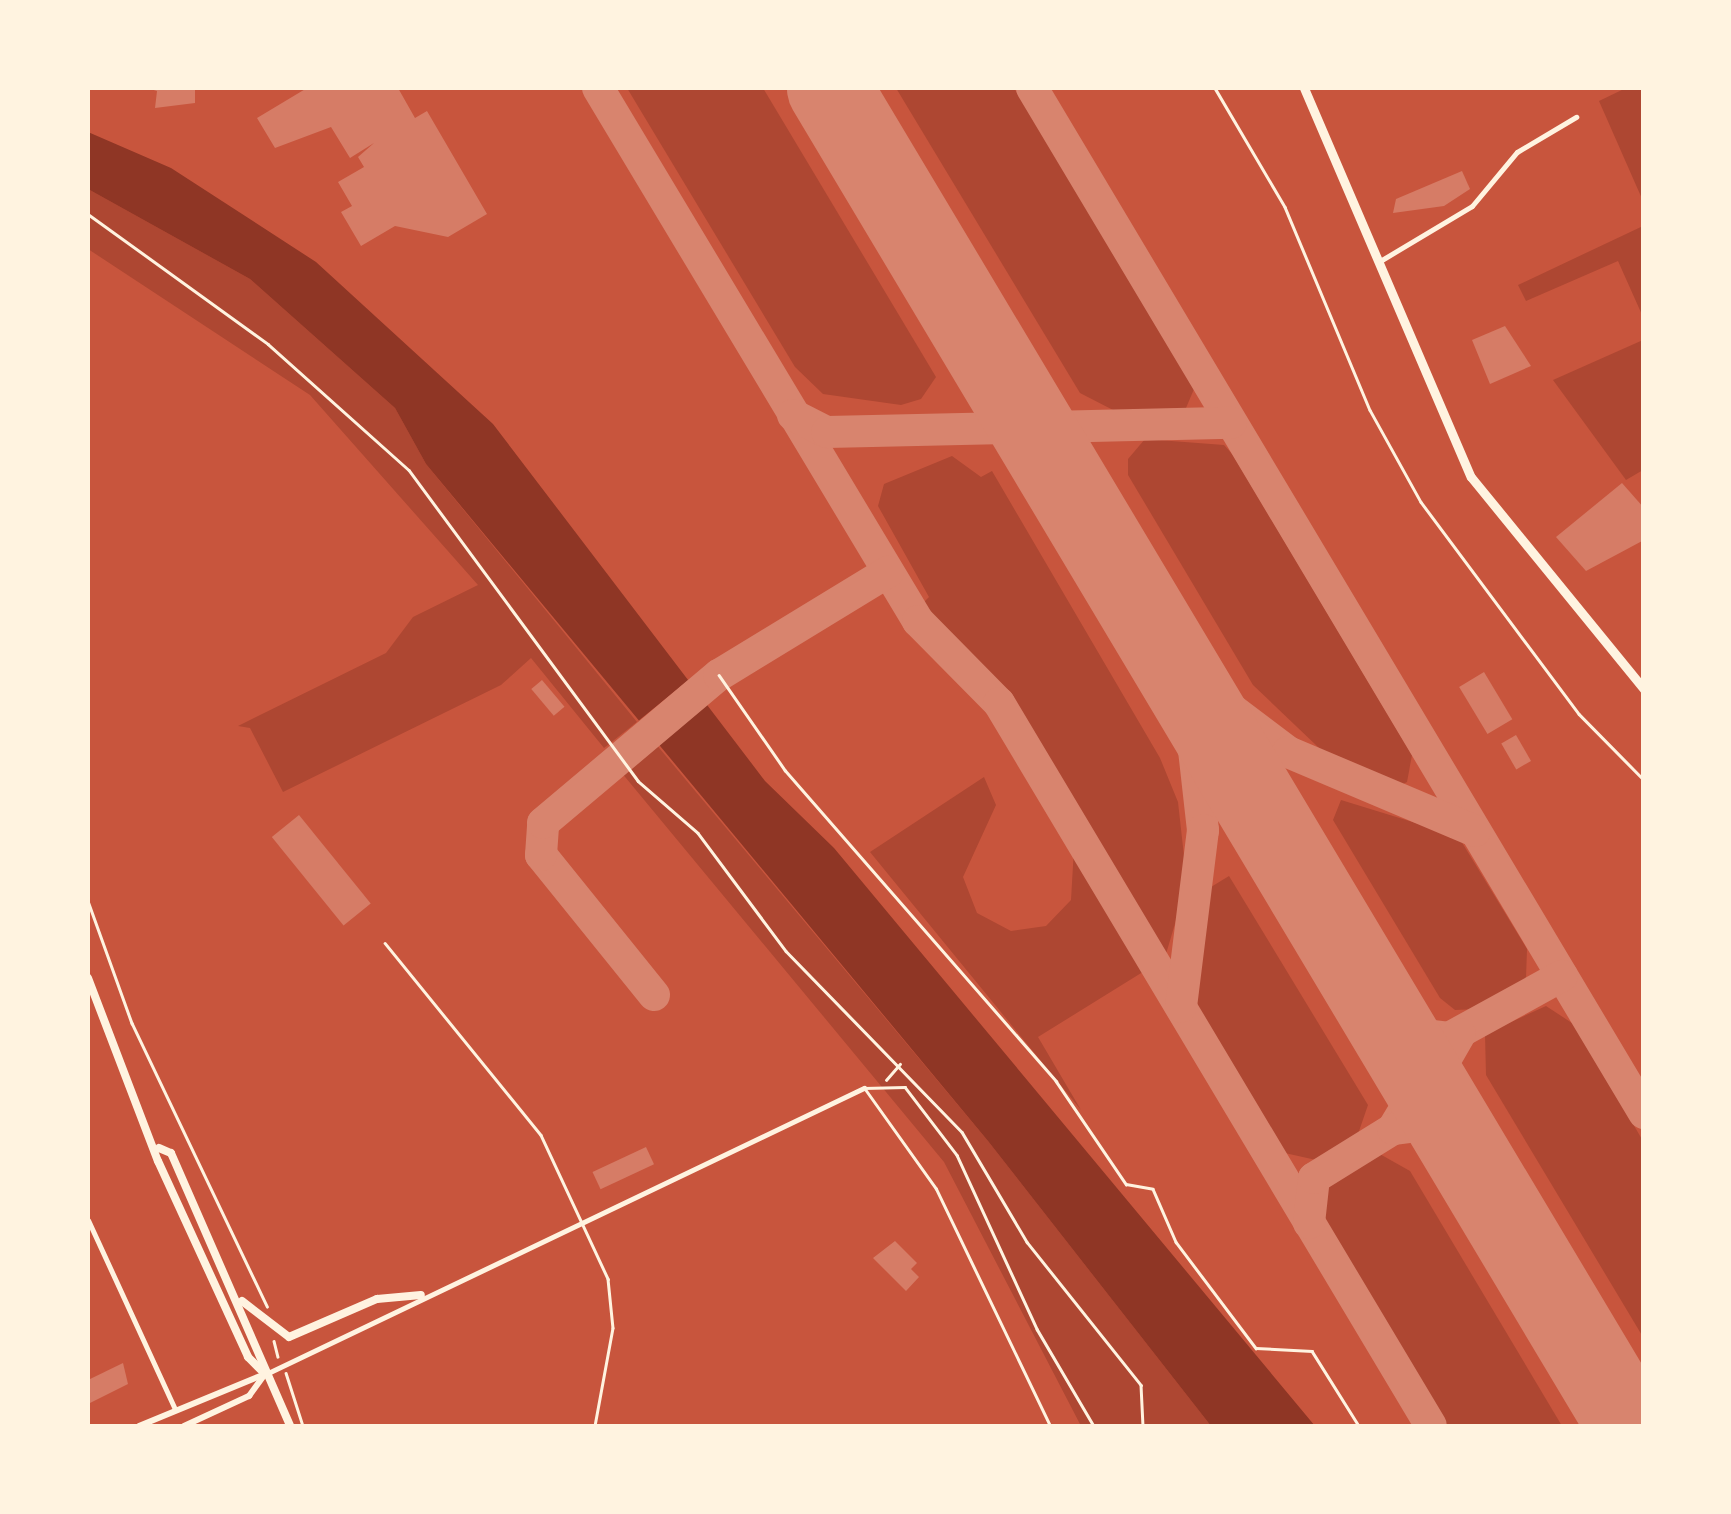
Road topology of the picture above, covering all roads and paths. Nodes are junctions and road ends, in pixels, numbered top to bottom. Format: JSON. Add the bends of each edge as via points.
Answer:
{"nodes":[{"id":1,"x":1215,"y":88,"type":"edge"},
{"id":2,"x":1304,"y":88,"type":"edge"},
{"id":3,"x":1576,"y":117,"type":"dead end"},
{"id":4,"x":88,"y":214,"type":"edge"},
{"id":5,"x":1378,"y":262,"type":"junction"},
{"id":6,"x":719,"y":675,"type":"dead end"},
{"id":7,"x":1644,"y":689,"type":"edge"},
{"id":8,"x":1644,"y":780,"type":"edge"},
{"id":9,"x":88,"y":901,"type":"edge"},
{"id":10,"x":385,"y":944,"type":"dead end"},
{"id":11,"x":88,"y":978,"type":"edge"},
{"id":12,"x":901,"y":1062,"type":"junction"},
{"id":13,"x":884,"y":1081,"type":"junction"},
{"id":14,"x":864,"y":1088,"type":"junction"},
{"id":15,"x":159,"y":1148,"type":"junction"},
{"id":16,"x":88,"y":1220,"type":"edge"},
{"id":17,"x":580,"y":1221,"type":"junction"},
{"id":18,"x":421,"y":1295,"type":"junction"},
{"id":19,"x":238,"y":1298,"type":"junction"},
{"id":20,"x":272,"y":1317,"type":"dead end"},
{"id":21,"x":274,"y":1340,"type":"dead end"},
{"id":22,"x":273,"y":1348,"type":"dead end"},
{"id":23,"x":265,"y":1374,"type":"junction"},
{"id":24,"x":292,"y":1387,"type":"dead end"},
{"id":25,"x":175,"y":1409,"type":"junction"},
{"id":26,"x":139,"y":1426,"type":"edge"},
{"id":27,"x":184,"y":1426,"type":"edge"},
{"id":28,"x":290,"y":1426,"type":"edge"},
{"id":29,"x":304,"y":1426,"type":"edge"},
{"id":30,"x":595,"y":1426,"type":"edge"},
{"id":31,"x":1050,"y":1426,"type":"edge"},
{"id":32,"x":1094,"y":1426,"type":"edge"},
{"id":33,"x":1143,"y":1426,"type":"edge"},
{"id":34,"x":1359,"y":1426,"type":"edge"}],
"edges":[{"from":1,"to":8,"type":"lane","via":[[1285,208],[1370,410],[1420,502],[1579,714]]},
{"from":2,"to":5,"type":"main road"},
{"from":3,"to":5,"type":"street","via":[[1517,152],[1472,206]]},
{"from":4,"to":12,"type":"path","via":[[268,344],[409,470],[638,781],[698,832],[786,951]]},
{"from":5,"to":7,"type":"main road","via":[[1471,478]]},
{"from":6,"to":34,"type":"lane","via":[[785,770],[1056,1082],[1126,1184],[1152,1189],[1176,1242],[1256,1348],[1312,1350]]},
{"from":9,"to":20,"type":"path","via":[[132,1023]]},
{"from":10,"to":17,"type":"lane","via":[[540,1134]]},
{"from":11,"to":15,"type":"main road"},
{"from":12,"to":13,"type":"path"},
{"from":12,"to":33,"type":"path","via":[[992,1172],[1027,1242],[1128,1364],[1141,1385]]},
{"from":13,"to":14,"type":"lane"},
{"from":13,"to":32,"type":"lane","via":[[905,1086],[957,1154]]},
{"from":14,"to":17,"type":"street"},
{"from":14,"to":31,"type":"lane","via":[[942,1201]]},
{"from":15,"to":19,"type":"main road","via":[[171,1152]]},
{"from":15,"to":23,"type":"main road","via":[[248,1357]]},
{"from":16,"to":25,"type":"street"},
{"from":17,"to":18,"type":"street"},
{"from":17,"to":30,"type":"lane","via":[[612,1300]]},
{"from":18,"to":19,"type":"main road","via":[[378,1299],[289,1337]]},
{"from":18,"to":23,"type":"street"},
{"from":19,"to":23,"type":"main road"},
{"from":21,"to":22,"type":"path"},
{"from":23,"to":25,"type":"street"},
{"from":23,"to":27,"type":"street","via":[[249,1396]]},
{"from":23,"to":28,"type":"main road"},
{"from":24,"to":29,"type":"path"},
{"from":25,"to":26,"type":"street"}]}
